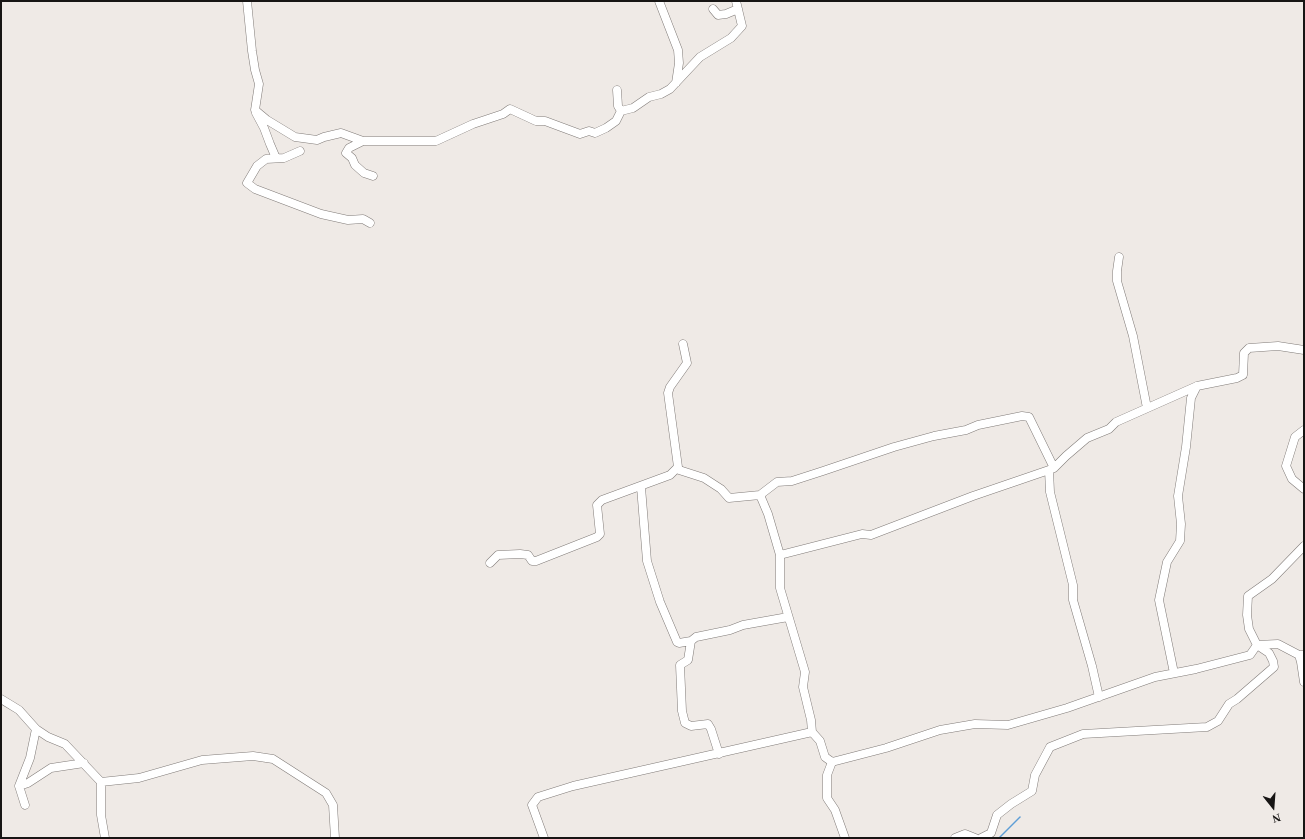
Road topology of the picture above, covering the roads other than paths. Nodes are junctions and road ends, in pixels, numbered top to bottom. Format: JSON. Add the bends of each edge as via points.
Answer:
{"nodes":[{"id":1,"x":247,"y":1,"type":"edge"},
{"id":2,"x":659,"y":1,"type":"edge"},
{"id":3,"x":737,"y":5,"type":"edge"},
{"id":4,"x":713,"y":8,"type":"dead end"},
{"id":5,"x":676,"y":82,"type":"junction"},
{"id":6,"x":617,"y":90,"type":"dead end"},
{"id":7,"x":255,"y":110,"type":"junction"},
{"id":8,"x":620,"y":111,"type":"junction"},
{"id":9,"x":363,"y":141,"type":"junction"},
{"id":10,"x":300,"y":151,"type":"dead end"},
{"id":11,"x":276,"y":158,"type":"junction"},
{"id":12,"x":374,"y":176,"type":"dead end"},
{"id":13,"x":370,"y":222,"type":"dead end"},
{"id":14,"x":1119,"y":257,"type":"dead end"},
{"id":15,"x":682,"y":344,"type":"dead end"},
{"id":16,"x":1304,"y":350,"type":"edge"},
{"id":17,"x":1197,"y":386,"type":"junction"},
{"id":18,"x":1147,"y":408,"type":"junction"},
{"id":19,"x":1304,"y":430,"type":"edge"},
{"id":20,"x":676,"y":469,"type":"junction"},
{"id":21,"x":1052,"y":469,"type":"junction"},
{"id":22,"x":641,"y":487,"type":"junction"},
{"id":23,"x":1304,"y":489,"type":"edge"},
{"id":24,"x":760,"y":495,"type":"junction"},
{"id":25,"x":1304,"y":546,"type":"edge"},
{"id":26,"x":780,"y":555,"type":"junction"},
{"id":27,"x":490,"y":562,"type":"dead end"},
{"id":28,"x":788,"y":617,"type":"junction"},
{"id":29,"x":691,"y":641,"type":"junction"},
{"id":30,"x":1257,"y":646,"type":"junction"},
{"id":31,"x":1301,"y":655,"type":"edge"},
{"id":32,"x":1174,"y":673,"type":"junction"},
{"id":33,"x":1304,"y":682,"type":"edge"},
{"id":34,"x":1099,"y":697,"type":"junction"},
{"id":35,"x":1,"y":699,"type":"edge"},
{"id":36,"x":36,"y":729,"type":"junction"},
{"id":37,"x":812,"y":732,"type":"junction"},
{"id":38,"x":718,"y":754,"type":"junction"},
{"id":39,"x":832,"y":762,"type":"junction"},
{"id":40,"x":84,"y":763,"type":"junction"},
{"id":41,"x":101,"y":782,"type":"junction"},
{"id":42,"x":19,"y":786,"type":"junction"},
{"id":43,"x":25,"y":805,"type":"dead end"},
{"id":44,"x":105,"y":838,"type":"edge"},
{"id":45,"x":335,"y":838,"type":"edge"},
{"id":46,"x":544,"y":838,"type":"edge"},
{"id":47,"x":845,"y":838,"type":"edge"},
{"id":48,"x":955,"y":838,"type":"edge"},
{"id":49,"x":975,"y":838,"type":"edge"},
{"id":50,"x":981,"y":838,"type":"edge"}],
"edges":[{"from":1,"to":7,"type":"street","via":[[252,51],[259,84]]},
{"from":2,"to":5,"type":"street","via":[[678,50]]},
{"from":3,"to":4,"type":"street","via":[[726,14],[718,15]]},
{"from":3,"to":5,"type":"street","via":[[742,26],[730,38],[700,57]]},
{"from":5,"to":8,"type":"street","via":[[662,94],[649,97],[633,108]]},
{"from":6,"to":8,"type":"street"},
{"from":7,"to":9,"type":"street","via":[[295,137],[317,140],[341,133]]},
{"from":7,"to":11,"type":"street"},
{"from":8,"to":9,"type":"street","via":[[616,121],[595,133],[589,131],[580,134],[545,121],[536,121],[510,109],[436,141]]},
{"from":9,"to":12,"type":"street","via":[[349,148],[346,153],[364,173]]},
{"from":10,"to":11,"type":"street","via":[[284,158]]},
{"from":11,"to":13,"type":"street","via":[[266,159],[260,164],[246,183],[255,189],[321,214]]},
{"from":14,"to":18,"type":"street","via":[[1117,281],[1133,336]]},
{"from":15,"to":20,"type":"street","via":[[687,363],[668,393],[678,467]]},
{"from":16,"to":17,"type":"street","via":[[1278,346],[1250,348],[1244,353],[1243,375]]},
{"from":17,"to":18,"type":"street"},
{"from":17,"to":32,"type":"street","via":[[1191,398],[1178,496],[1180,541],[1167,562],[1159,600]]},
{"from":18,"to":21,"type":"street","via":[[1116,422],[1110,429],[1087,438]]},
{"from":19,"to":23,"type":"street","via":[[1295,437],[1286,466],[1292,479]]},
{"from":20,"to":22,"type":"street","via":[[670,475]]},
{"from":20,"to":24,"type":"street","via":[[704,478],[721,489],[729,498]]},
{"from":21,"to":24,"type":"street","via":[[1029,417],[1022,416],[934,436],[823,472],[792,481],[777,482]]},
{"from":21,"to":26,"type":"street","via":[[872,535],[862,534]]},
{"from":21,"to":34,"type":"street","via":[[1050,492],[1073,585],[1073,600]]},
{"from":22,"to":27,"type":"street","via":[[602,500],[598,505],[600,534],[597,538],[536,561],[532,561],[528,555],[520,554],[498,555]]},
{"from":22,"to":29,"type":"street","via":[[647,561],[660,602],[677,642]]},
{"from":24,"to":26,"type":"street"},
{"from":25,"to":30,"type":"street","via":[[1272,579],[1248,596],[1249,629]]},
{"from":26,"to":28,"type":"street","via":[[780,588]]},
{"from":28,"to":29,"type":"street","via":[[743,625],[696,637]]},
{"from":28,"to":37,"type":"street","via":[[805,672],[804,687]]},
{"from":29,"to":38,"type":"street","via":[[688,660],[680,665],[682,711],[685,723],[691,726],[708,724]]},
{"from":30,"to":31,"type":"street","via":[[1278,644]]},
{"from":30,"to":32,"type":"street","via":[[1250,655]]},
{"from":30,"to":50,"type":"street","via":[[1269,653],[1274,667],[1238,699],[1228,704],[1218,721],[1207,727],[1083,734],[1050,747],[1035,775],[1032,791],[997,815],[991,833]]},
{"from":31,"to":33,"type":"street"},
{"from":32,"to":34,"type":"street"},
{"from":34,"to":39,"type":"street","via":[[1008,725],[975,724],[940,730]]},
{"from":35,"to":36,"type":"street","via":[[20,710]]},
{"from":36,"to":40,"type":"street","via":[[65,744]]},
{"from":36,"to":42,"type":"street","via":[[30,758]]},
{"from":37,"to":38,"type":"street"},
{"from":37,"to":39,"type":"street","via":[[820,741],[825,757]]},
{"from":38,"to":46,"type":"street","via":[[581,784],[538,798],[532,805]]},
{"from":39,"to":47,"type":"street","via":[[827,774],[827,798],[835,810]]},
{"from":40,"to":41,"type":"street"},
{"from":40,"to":42,"type":"street","via":[[51,768]]},
{"from":41,"to":44,"type":"street","via":[[101,815]]},
{"from":41,"to":45,"type":"street","via":[[139,778],[202,760],[254,756],[273,759],[326,793],[333,805]]},
{"from":42,"to":43,"type":"street"},
{"from":48,"to":49,"type":"street","via":[[965,834]]}]}
